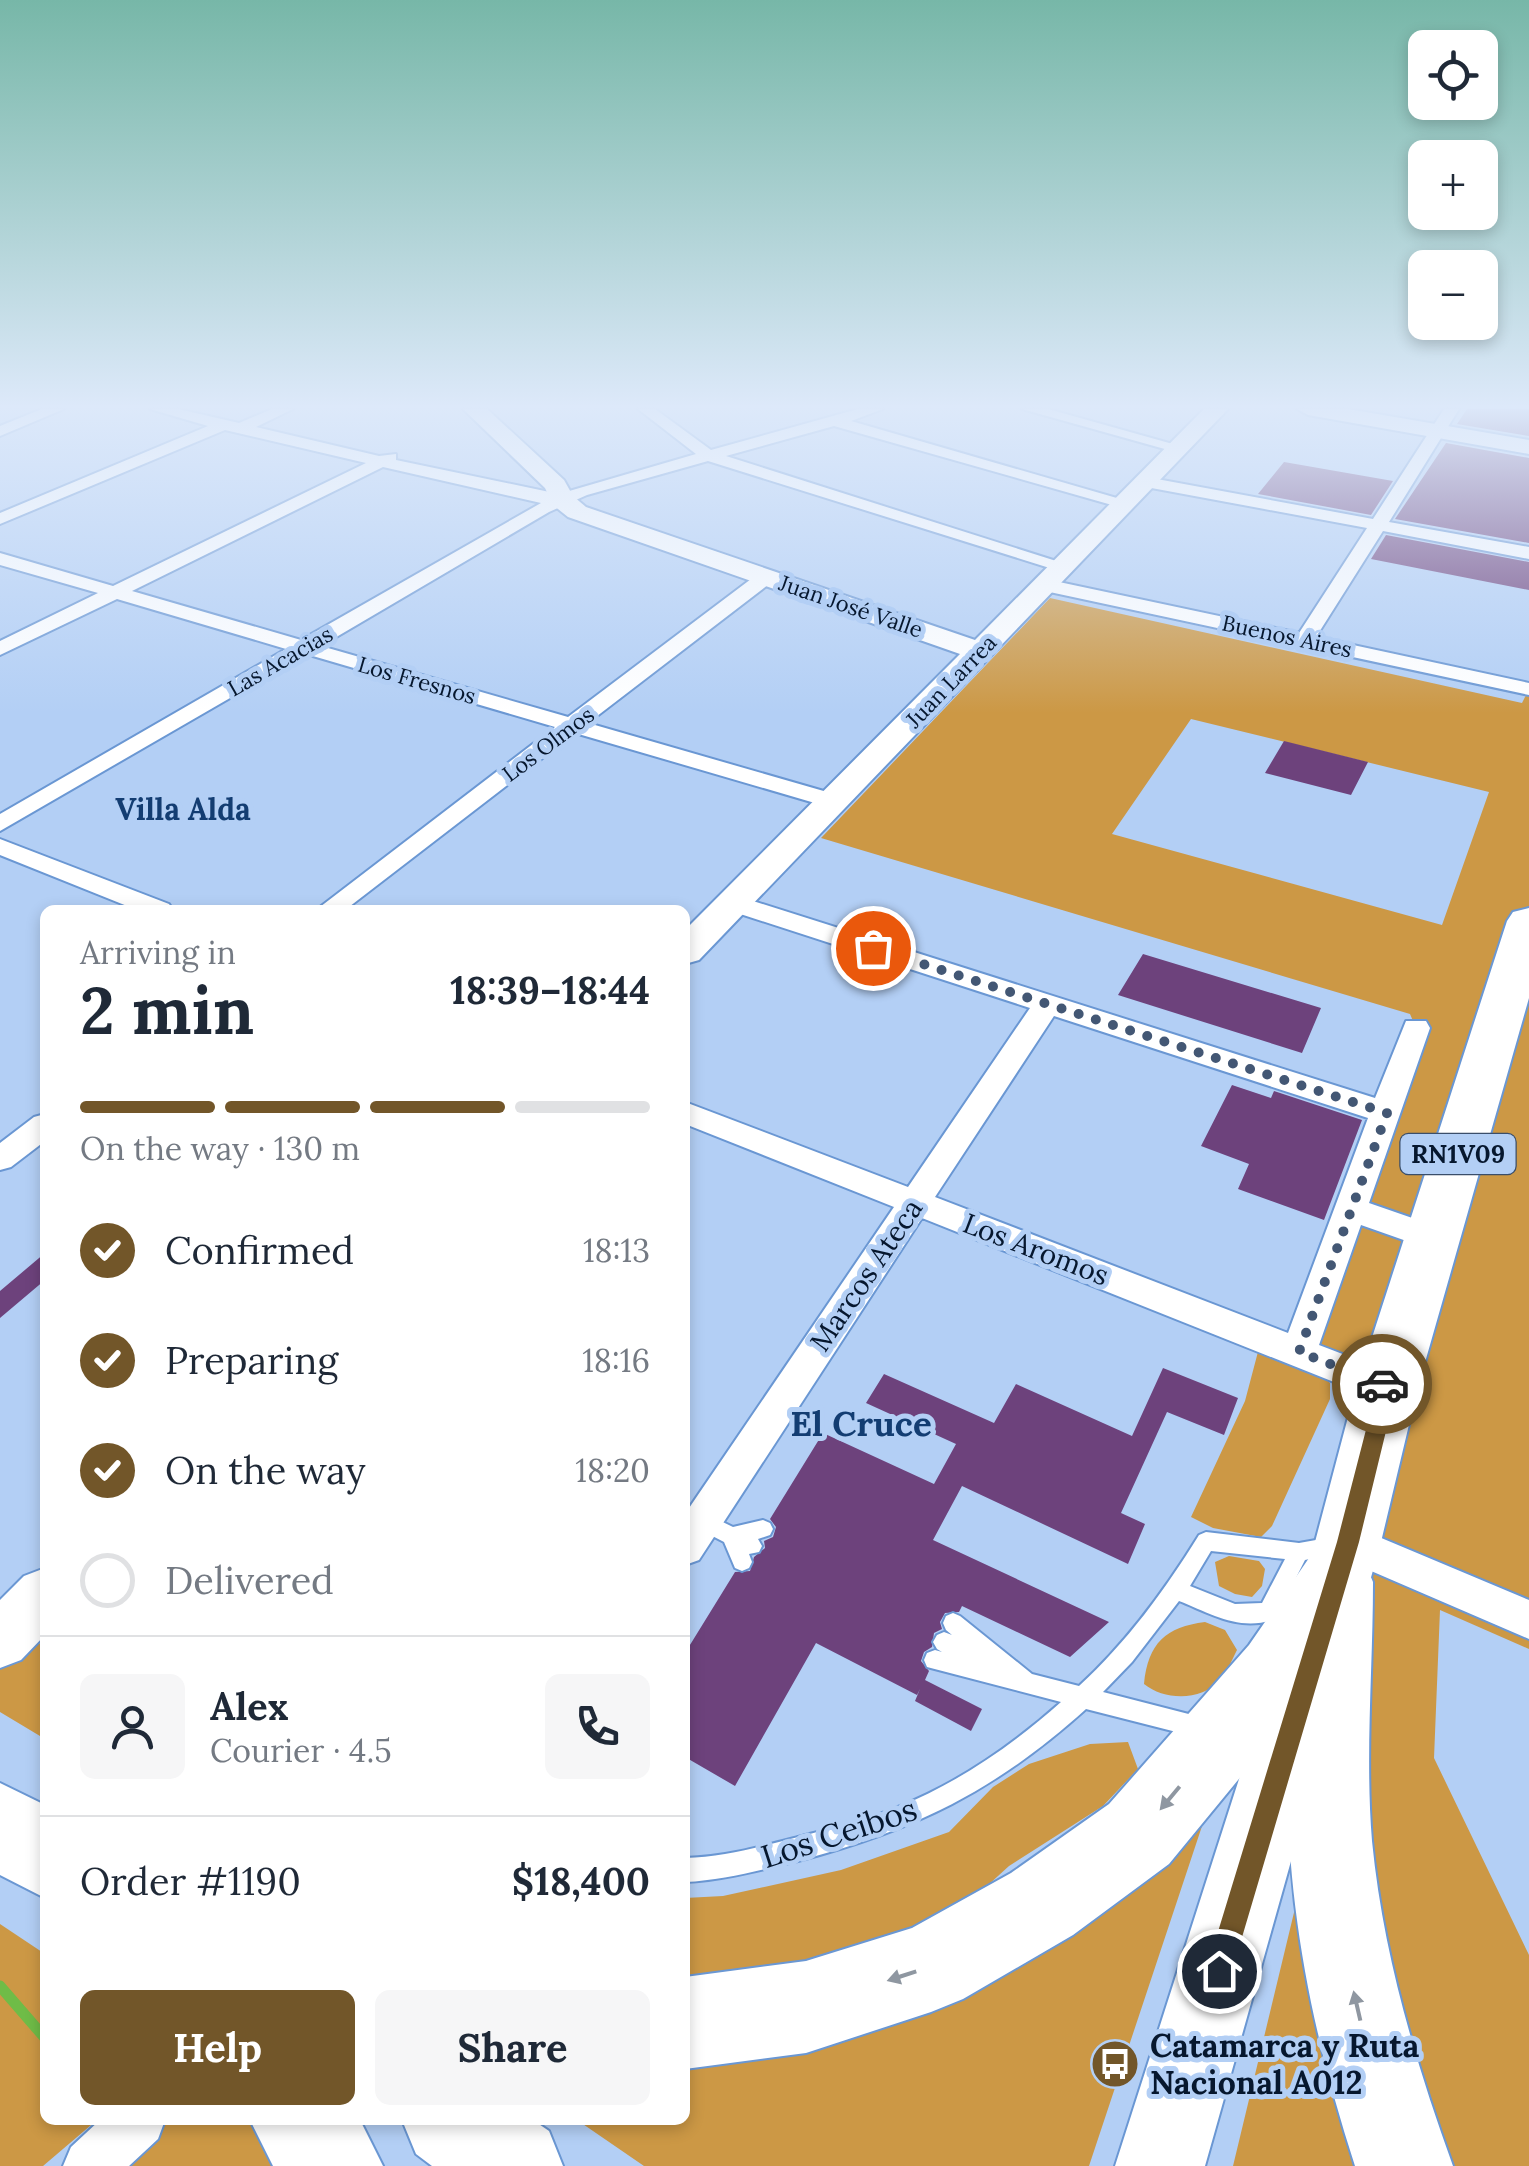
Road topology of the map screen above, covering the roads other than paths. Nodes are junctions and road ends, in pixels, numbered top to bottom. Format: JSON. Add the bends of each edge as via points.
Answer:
{"nodes":[{"id":1,"x":25,"y":510,"type":"edge"},
{"id":2,"x":282,"y":510,"type":"edge"},
{"id":3,"x":544,"y":510,"type":"edge"},
{"id":4,"x":575,"y":510,"type":"edge"},
{"id":5,"x":864,"y":510,"type":"edge"},
{"id":6,"x":1118,"y":510,"type":"edge"},
{"id":7,"x":1298,"y":510,"type":"edge"},
{"id":8,"x":1388,"y":510,"type":"edge"},
{"id":9,"x":0,"y":520,"type":"edge"},
{"id":10,"x":1378,"y":525,"type":"junction"},
{"id":11,"x":1529,"y":554,"type":"edge"},
{"id":12,"x":0,"y":559,"type":"edge"},
{"id":13,"x":1054,"y":576,"type":"junction"},
{"id":14,"x":766,"y":577,"type":"junction"},
{"id":15,"x":116,"y":592,"type":"junction"},
{"id":16,"x":1305,"y":639,"type":"junction"},
{"id":17,"x":303,"y":647,"type":"junction"},
{"id":18,"x":0,"y":649,"type":"edge"},
{"id":19,"x":980,"y":651,"type":"junction"},
{"id":20,"x":1529,"y":689,"type":"edge"},
{"id":21,"x":572,"y":725,"type":"junction"},
{"id":22,"x":833,"y":801,"type":"junction"},
{"id":23,"x":0,"y":824,"type":"edge"},
{"id":24,"x":0,"y":846,"type":"edge"},
{"id":25,"x":734,"y":903,"type":"junction"},
{"id":26,"x":148,"y":905,"type":"edge"},
{"id":27,"x":336,"y":905,"type":"edge"},
{"id":28,"x":1529,"y":922,"type":"edge"},
{"id":29,"x":690,"y":947,"type":"edge"},
{"id":30,"x":1046,"y":1004,"type":"junction"},
{"id":31,"x":1416,"y":1028,"type":"dead end"},
{"id":32,"x":1387,"y":1113,"type":"junction"},
{"id":33,"x":690,"y":1114,"type":"edge"},
{"id":34,"x":40,"y":1129,"type":"edge"},
{"id":35,"x":0,"y":1159,"type":"edge"},
{"id":36,"x":914,"y":1202,"type":"junction"},
{"id":37,"x":1352,"y":1209,"type":"junction"},
{"id":38,"x":1432,"y":1238,"type":"junction"},
{"id":39,"x":1299,"y":1352,"type":"junction"},
{"id":40,"x":1387,"y":1386,"type":"junction"},
{"id":41,"x":706,"y":1535,"type":"edge"},
{"id":42,"x":1328,"y":1559,"type":"junction"},
{"id":43,"x":1178,"y":1592,"type":"junction"},
{"id":44,"x":1529,"y":1620,"type":"edge"},
{"id":45,"x":1027,"y":1682,"type":"junction"},
{"id":46,"x":1081,"y":1700,"type":"junction"},
{"id":47,"x":1255,"y":1743,"type":"junction"},
{"id":48,"x":0,"y":1825,"type":"edge"},
{"id":49,"x":40,"y":1852,"type":"edge"},
{"id":50,"x":690,"y":1870,"type":"edge"},
{"id":51,"x":690,"y":2022,"type":"edge"},
{"id":52,"x":134,"y":2125,"type":"edge"},
{"id":53,"x":302,"y":2125,"type":"edge"},
{"id":54,"x":457,"y":2125,"type":"edge"},
{"id":55,"x":90,"y":2166,"type":"edge"},
{"id":56,"x":334,"y":2166,"type":"edge"},
{"id":57,"x":514,"y":2166,"type":"edge"},
{"id":58,"x":1160,"y":2166,"type":"edge"},
{"id":59,"x":1404,"y":2166,"type":"edge"}],
"edges":[{"from":1,"to":9,"type":"street"},
{"from":2,"to":15,"type":"street"},
{"from":3,"to":17,"type":"street","name":"Las Acacias"},
{"from":4,"to":14,"type":"street","name":"Juan José Valle"},
{"from":5,"to":13,"type":"street","name":"Buenos Aires"},
{"from":6,"to":13,"type":"street","name":"Juan Larrea"},
{"from":7,"to":10,"type":"street"},
{"from":8,"to":10,"type":"street"},
{"from":10,"to":11,"type":"street"},
{"from":10,"to":16,"type":"street"},
{"from":12,"to":15,"type":"street","name":"Los Fresnos"},
{"from":13,"to":16,"type":"street","name":"Buenos Aires"},
{"from":13,"to":19,"type":"street","name":"Juan Larrea"},
{"from":14,"to":19,"type":"street","name":"Juan José Valle"},
{"from":14,"to":21,"type":"street","name":"Los Olmos"},
{"from":15,"to":17,"type":"street","name":"Los Fresnos"},
{"from":15,"to":18,"type":"street"},
{"from":16,"to":20,"type":"street","name":"Buenos Aires"},
{"from":17,"to":21,"type":"street","name":"Los Fresnos"},
{"from":17,"to":23,"type":"street","name":"Las Acacias"},
{"from":19,"to":22,"type":"street","name":"Juan Larrea"},
{"from":21,"to":22,"type":"street","name":"Los Fresnos"},
{"from":21,"to":27,"type":"street","name":"Los Olmos"},
{"from":22,"to":25,"type":"street","name":"Juan Larrea"},
{"from":24,"to":26,"type":"street"},
{"from":25,"to":29,"type":"street","name":"Juan Larrea"},
{"from":25,"to":30,"type":"street"},
{"from":28,"to":38,"type":"main road","number":"RN1V09"},
{"from":30,"to":32,"type":"street"},
{"from":30,"to":36,"type":"street","name":"Marcos Ateca"},
{"from":31,"to":32,"type":"street"},
{"from":32,"to":37,"type":"street"},
{"from":33,"to":36,"type":"street","name":"Los Aromos"},
{"from":34,"to":35,"type":"street"},
{"from":36,"to":39,"type":"street","name":"Los Aromos"},
{"from":36,"to":41,"type":"street","name":"Marcos Ateca"},
{"from":37,"to":38,"type":"street"},
{"from":37,"to":39,"type":"street"},
{"from":38,"to":40,"type":"main road","number":"RN1V09"},
{"from":39,"to":40,"type":"street","name":"Los Aromos"},
{"from":40,"to":42,"type":"main road","number":"RN1V09"},
{"from":41,"to":41,"type":"lane","via":[[752,1546]]},
{"from":42,"to":43,"type":"lane","via":[[1268,1612],[1235,1614]]},
{"from":42,"to":43,"type":"lane","name":"Los Ceibos","via":[[1206,1541]]},
{"from":42,"to":44,"type":"street"},
{"from":42,"to":47,"type":"highway","via":[[1277,1672]]},
{"from":59,"to":42,"type":"highway","one_way":true,"via":[[1377,2090],[1341,1937],[1328,1796]]},
{"from":43,"to":46,"type":"lane","name":"Los Ceibos"},
{"from":45,"to":45,"type":"lane","via":[[944,1642]]},
{"from":45,"to":46,"type":"lane"},
{"from":46,"to":47,"type":"lane"},
{"from":46,"to":50,"type":"lane","name":"Los Ceibos","via":[[939,1800],[853,1835],[718,1870]]},
{"from":47,"to":51,"type":"highway","one_way":true,"via":[[1042,1904],[931,1967],[806,2006]]},
{"from":47,"to":58,"type":"main road"},
{"from":48,"to":49,"type":"highway"},
{"from":52,"to":55,"type":"street"},
{"from":53,"to":56,"type":"highway"},
{"from":54,"to":57,"type":"highway"}]}
